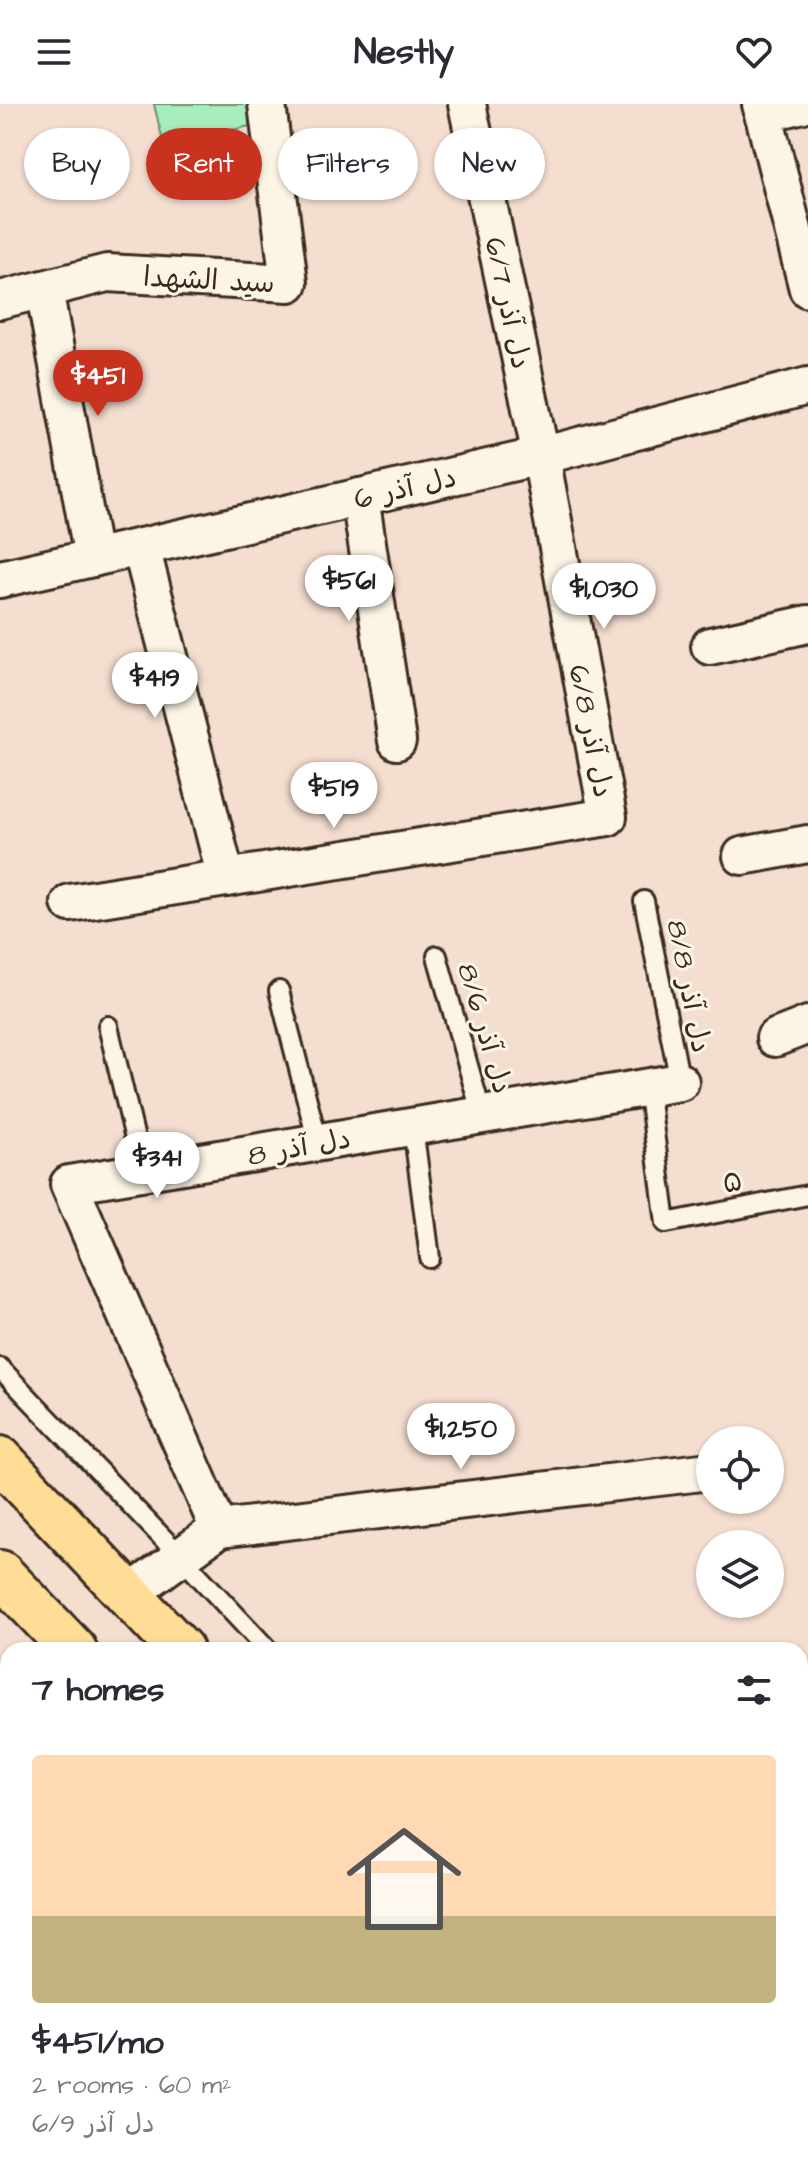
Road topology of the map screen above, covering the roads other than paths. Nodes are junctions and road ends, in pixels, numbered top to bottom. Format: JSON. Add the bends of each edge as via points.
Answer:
{"nodes":[{"id":1,"x":267,"y":104,"type":"edge"},
{"id":2,"x":467,"y":104,"type":"edge"},
{"id":3,"x":803,"y":104,"type":"edge"},
{"id":4,"x":762,"y":109,"type":"edge"},
{"id":5,"x":44,"y":289,"type":"junction"},
{"id":6,"x":808,"y":289,"type":"edge"},
{"id":7,"x":0,"y":300,"type":"edge"},
{"id":8,"x":808,"y":386,"type":"edge"},
{"id":9,"x":541,"y":456,"type":"junction"},
{"id":10,"x":360,"y":497,"type":"junction"},
{"id":11,"x":141,"y":547,"type":"junction"},
{"id":12,"x":93,"y":558,"type":"junction"},
{"id":13,"x":0,"y":579,"type":"edge"},
{"id":14,"x":808,"y":624,"type":"edge"},
{"id":15,"x":710,"y":646,"type":"dead end"},
{"id":16,"x":397,"y":741,"type":"dead end"},
{"id":17,"x":808,"y":844,"type":"edge"},
{"id":18,"x":742,"y":856,"type":"dead end"},
{"id":19,"x":226,"y":878,"type":"junction"},
{"id":20,"x":644,"y":901,"type":"dead end"},
{"id":21,"x":70,"y":903,"type":"dead end"},
{"id":22,"x":437,"y":956,"type":"dead end"},
{"id":23,"x":279,"y":991,"type":"dead end"},
{"id":24,"x":108,"y":1026,"type":"dead end"},
{"id":25,"x":664,"y":1084,"type":"junction"},
{"id":26,"x":482,"y":1115,"type":"junction"},
{"id":27,"x":413,"y":1127,"type":"junction"},
{"id":28,"x":318,"y":1143,"type":"junction"},
{"id":29,"x":143,"y":1172,"type":"junction"},
{"id":30,"x":808,"y":1195,"type":"edge"},
{"id":31,"x":666,"y":1223,"type":"joint"},
{"id":32,"x":430,"y":1258,"type":"dead end"},
{"id":33,"x":0,"y":1368,"type":"edge"},
{"id":34,"x":0,"y":1459,"type":"edge"},
{"id":35,"x":696,"y":1473,"type":"edge"},
{"id":36,"x":219,"y":1529,"type":"junction"},
{"id":37,"x":181,"y":1557,"type":"junction"},
{"id":38,"x":0,"y":1573,"type":"edge"},
{"id":39,"x":128,"y":1595,"type":"junction"},
{"id":40,"x":66,"y":1642,"type":"edge"},
{"id":41,"x":173,"y":1642,"type":"edge"},
{"id":42,"x":261,"y":1642,"type":"edge"}],
"edges":[{"from":1,"to":5,"type":"street","name":"سید الشهدا","via":[[289,283],[107,273]]},
{"from":2,"to":9,"type":"street","name":"دل آذر 6/7"},
{"from":3,"to":4,"type":"street"},
{"from":4,"to":6,"type":"street"},
{"from":5,"to":7,"type":"street","name":"سید الشهدا"},
{"from":5,"to":12,"type":"street"},
{"from":8,"to":9,"type":"street","name":"دل آذر 6"},
{"from":9,"to":10,"type":"street","name":"دل آذر 6"},
{"from":9,"to":19,"type":"street","name":"دل آذر 6/8","via":[[608,817]]},
{"from":10,"to":11,"type":"street","name":"دل آذر 6"},
{"from":10,"to":16,"type":"street"},
{"from":11,"to":12,"type":"street","name":"دل آذر 6"},
{"from":11,"to":19,"type":"street"},
{"from":12,"to":13,"type":"street","name":"دل آذر 6"},
{"from":14,"to":15,"type":"street"},
{"from":17,"to":18,"type":"street"},
{"from":19,"to":21,"type":"street"},
{"from":20,"to":25,"type":"lane","name":"دل آذر 8/8"},
{"from":22,"to":26,"type":"lane","name":"دل آذر 8/6"},
{"from":23,"to":28,"type":"lane"},
{"from":24,"to":29,"type":"lane"},
{"from":25,"to":26,"type":"street","name":"دل آذر 8"},
{"from":25,"to":31,"type":"lane","name":"دل آذر 8/8"},
{"from":26,"to":27,"type":"street","name":"دل آذر 8"},
{"from":27,"to":28,"type":"street","name":"دل آذر 8"},
{"from":27,"to":32,"type":"lane"},
{"from":28,"to":29,"type":"street","name":"دل آذر 8"},
{"from":29,"to":36,"type":"street","name":"دل آذر 8","via":[[69,1184]]},
{"from":30,"to":31,"type":"lane","name":"۵"},
{"from":33,"to":37,"type":"lane"},
{"from":34,"to":39,"type":"main road"},
{"from":35,"to":36,"type":"street"},
{"from":36,"to":37,"type":"street"},
{"from":37,"to":39,"type":"street"},
{"from":37,"to":42,"type":"lane"},
{"from":38,"to":40,"type":"main road"},
{"from":39,"to":41,"type":"main road"}]}
